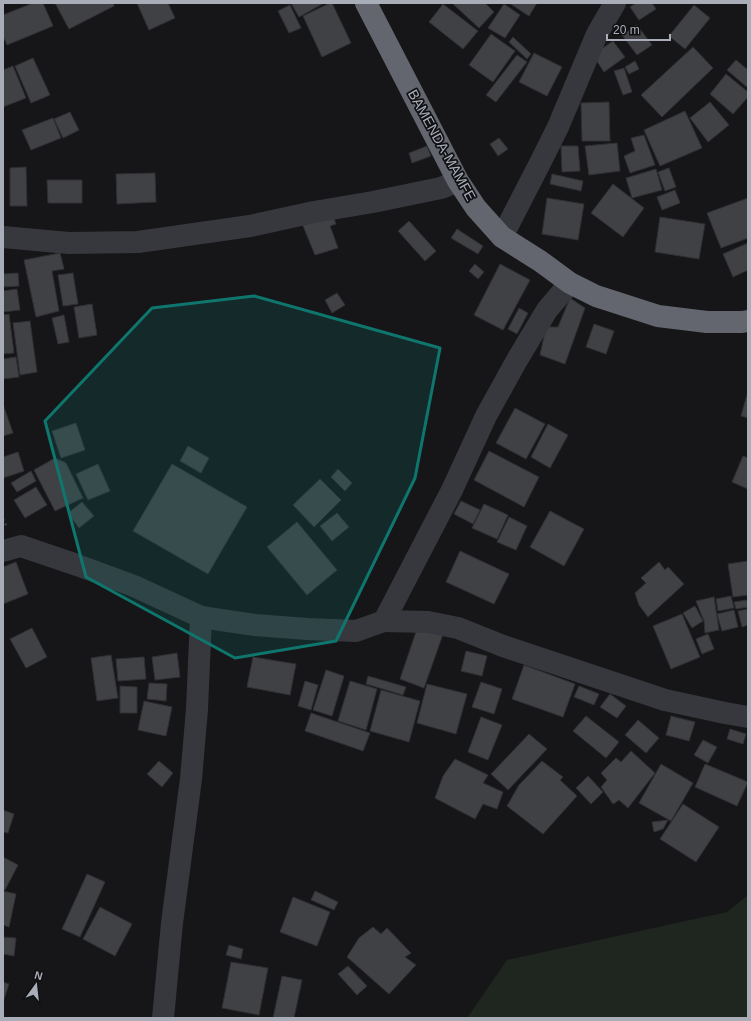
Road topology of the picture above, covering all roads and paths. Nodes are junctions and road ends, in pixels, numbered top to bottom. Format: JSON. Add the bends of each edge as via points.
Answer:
{"nodes":[{"id":1,"x":366,"y":3,"type":"edge"},
{"id":2,"x":615,"y":3,"type":"edge"},
{"id":3,"x":458,"y":181,"type":"junction"},
{"id":4,"x":502,"y":236,"type":"junction"},
{"id":5,"x":3,"y":237,"type":"edge"},
{"id":6,"x":570,"y":283,"type":"junction"},
{"id":7,"x":748,"y":321,"type":"edge"},
{"id":8,"x":3,"y":551,"type":"edge"},
{"id":9,"x":201,"y":617,"type":"junction"},
{"id":10,"x":384,"y":621,"type":"junction"},
{"id":11,"x":748,"y":717,"type":"edge"},
{"id":12,"x":163,"y":1018,"type":"edge"}],
"edges":[{"from":1,"to":3,"type":"highway","name":"BAMENDA-MAMFE"},
{"from":2,"to":4,"type":"street","via":[[597,34],[540,165]]},
{"from":3,"to":4,"type":"highway","name":"BAMENDA-MAMFE","via":[[476,208]]},
{"from":3,"to":5,"type":"street","via":[[441,188],[250,226],[138,242],[69,243]]},
{"from":4,"to":6,"type":"highway","name":"BAMENDA-MAMFE"},
{"from":6,"to":7,"type":"highway","name":"BAMENDA-MAMFE","via":[[596,296],[658,316],[707,322]]},
{"from":6,"to":10,"type":"street","via":[[547,310],[486,416],[452,490]]},
{"from":8,"to":9,"type":"street","via":[[21,546],[28,548],[134,586]]},
{"from":9,"to":10,"type":"street","via":[[255,625],[356,631]]},
{"from":9,"to":12,"type":"street","via":[[192,763]]},
{"from":10,"to":11,"type":"street","via":[[428,622],[458,628],[503,646],[665,700]]}]}
